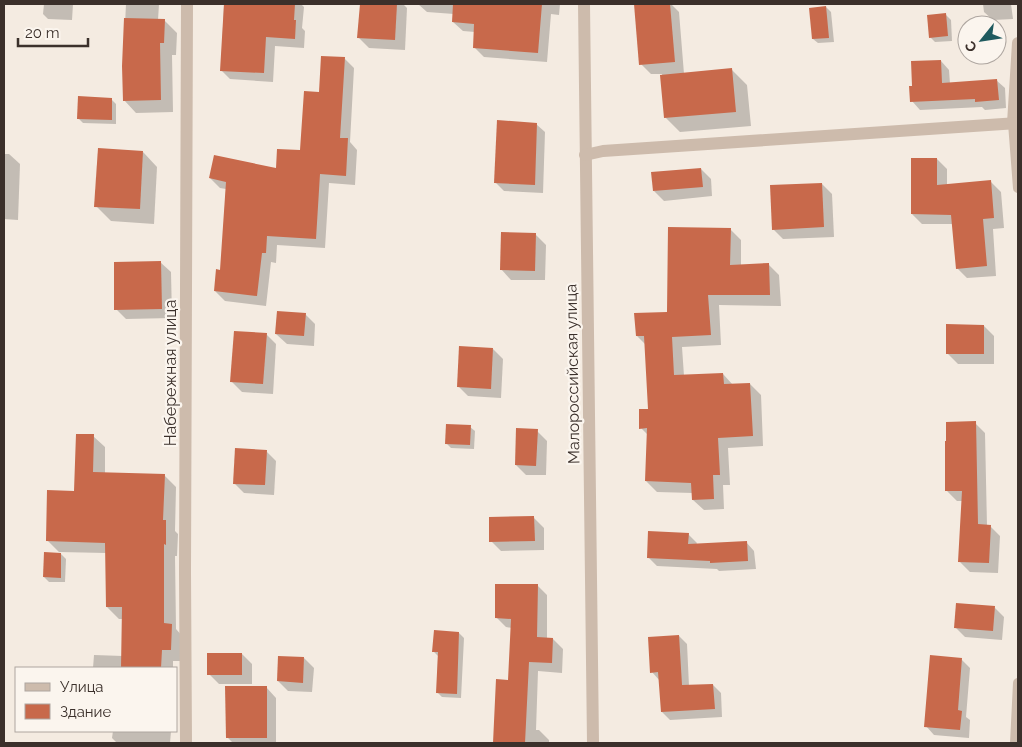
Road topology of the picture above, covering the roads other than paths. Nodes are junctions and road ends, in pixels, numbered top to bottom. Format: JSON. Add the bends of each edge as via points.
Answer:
{"nodes":[{"id":1,"x":187,"y":4,"type":"edge"},
{"id":2,"x":584,"y":4,"type":"edge"},
{"id":3,"x":1018,"y":43,"type":"edge"},
{"id":4,"x":1016,"y":123,"type":"edge"},
{"id":5,"x":585,"y":155,"type":"junction"},
{"id":6,"x":1018,"y":188,"type":"edge"},
{"id":7,"x":1018,"y":683,"type":"edge"},
{"id":8,"x":186,"y":743,"type":"edge"},
{"id":9,"x":593,"y":743,"type":"edge"},
{"id":10,"x":1015,"y":743,"type":"edge"}],
"edges":[{"from":1,"to":8,"type":"street","name":"Набережная улица"},
{"from":2,"to":5,"type":"street","name":"Малороссийская улица"},
{"from":3,"to":4,"type":"street"},
{"from":4,"to":5,"type":"street","via":[[603,151]]},
{"from":4,"to":6,"type":"lane"},
{"from":5,"to":9,"type":"street","name":"Малороссийская улица"},
{"from":7,"to":10,"type":"lane"}]}
